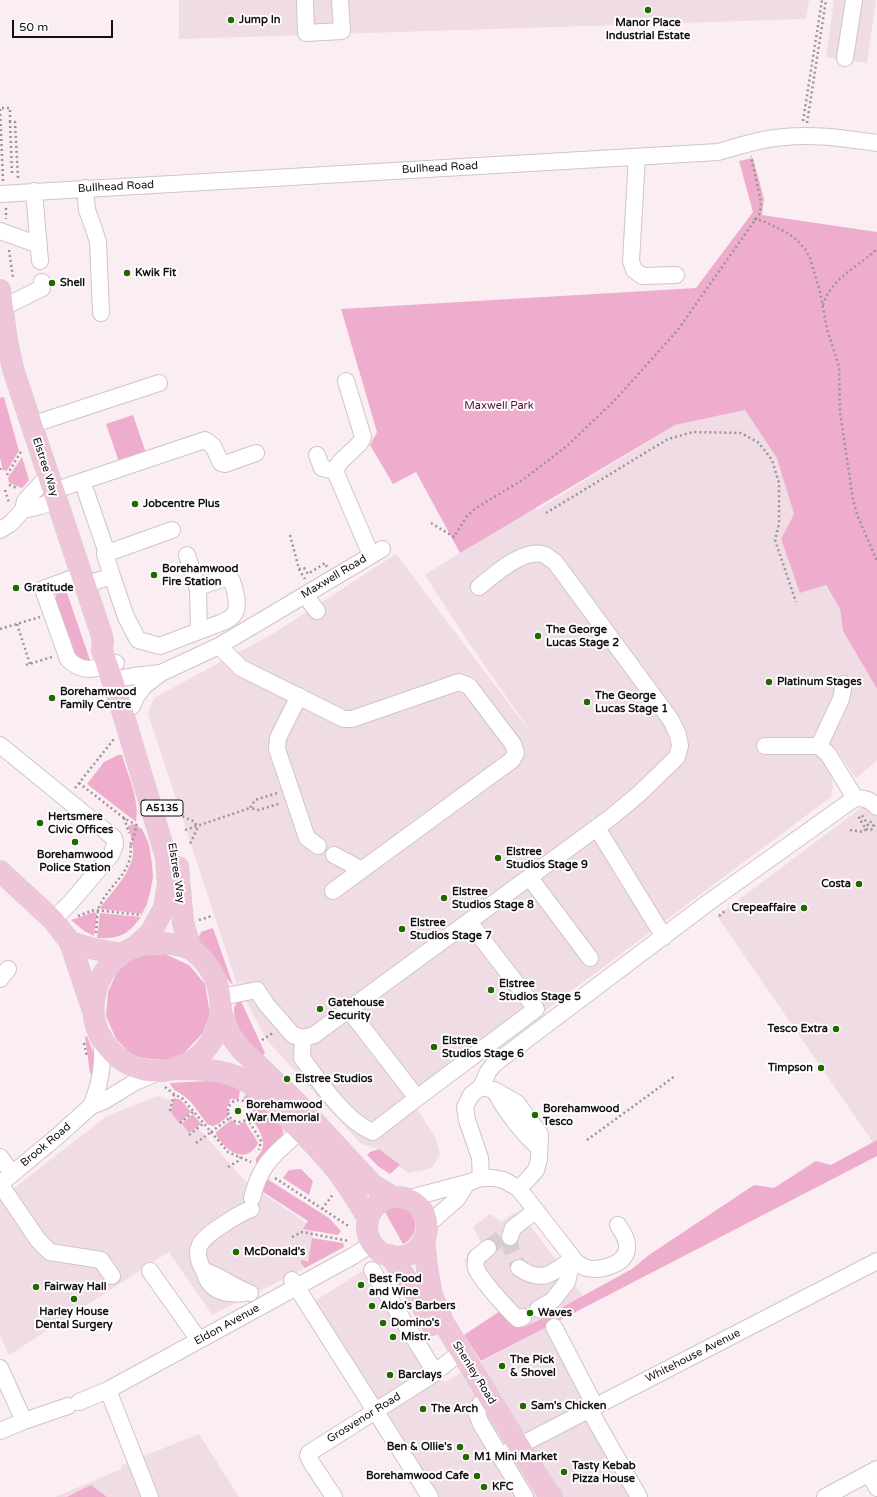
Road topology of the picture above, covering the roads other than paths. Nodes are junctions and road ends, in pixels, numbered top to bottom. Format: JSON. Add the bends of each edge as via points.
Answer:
{"nodes":[{"id":1,"x":305,"y":0,"type":"edge"},
{"id":2,"x":340,"y":0,"type":"edge"},
{"id":3,"x":854,"y":0,"type":"edge"},
{"id":4,"x":845,"y":58,"type":"dead end"},
{"id":5,"x":877,"y":143,"type":"edge"},
{"id":6,"x":637,"y":157,"type":"junction"},
{"id":7,"x":85,"y":188,"type":"junction"},
{"id":8,"x":34,"y":191,"type":"junction"},
{"id":9,"x":2,"y":194,"type":"edge"},
{"id":10,"x":4,"y":232,"type":"edge"},
{"id":11,"x":676,"y":274,"type":"dead end"},
{"id":12,"x":42,"y":282,"type":"dead end"},
{"id":13,"x":6,"y":300,"type":"edge"},
{"id":14,"x":101,"y":313,"type":"dead end"},
{"id":15,"x":346,"y":381,"type":"dead end"},
{"id":16,"x":159,"y":383,"type":"dead end"},
{"id":17,"x":31,"y":425,"type":"junction"},
{"id":18,"x":256,"y":453,"type":"dead end"},
{"id":19,"x":317,"y":455,"type":"dead end"},
{"id":20,"x":336,"y":471,"type":"junction"},
{"id":21,"x":52,"y":489,"type":"junction"},
{"id":22,"x":86,"y":492,"type":"dead end"},
{"id":23,"x":16,"y":509,"type":"junction"},
{"id":24,"x":0,"y":530,"type":"edge"},
{"id":25,"x":172,"y":530,"type":"dead end"},
{"id":26,"x":107,"y":553,"type":"junction"},
{"id":27,"x":187,"y":555,"type":"dead end"},
{"id":28,"x":112,"y":576,"type":"junction"},
{"id":29,"x":82,"y":580,"type":"junction"},
{"id":30,"x":197,"y":586,"type":"junction"},
{"id":31,"x":479,"y":586,"type":"dead end"},
{"id":32,"x":294,"y":595,"type":"junction"},
{"id":33,"x":317,"y":611,"type":"dead end"},
{"id":34,"x":199,"y":631,"type":"junction"},
{"id":35,"x":218,"y":646,"type":"junction"},
{"id":36,"x":115,"y":672,"type":"junction"},
{"id":37,"x":161,"y":673,"type":"junction"},
{"id":38,"x":844,"y":684,"type":"dead end"},
{"id":39,"x":299,"y":696,"type":"junction"},
{"id":40,"x":132,"y":706,"type":"junction"},
{"id":41,"x":0,"y":745,"type":"edge"},
{"id":42,"x":765,"y":746,"type":"dead end"},
{"id":43,"x":818,"y":746,"type":"junction"},
{"id":44,"x":855,"y":798,"type":"junction"},
{"id":45,"x":871,"y":810,"type":"edge"},
{"id":46,"x":597,"y":828,"type":"junction"},
{"id":47,"x":318,"y":846,"type":"dead end"},
{"id":48,"x":334,"y":855,"type":"dead end"},
{"id":49,"x":362,"y":870,"type":"junction"},
{"id":50,"x":0,"y":871,"type":"edge"},
{"id":51,"x":530,"y":878,"type":"junction"},
{"id":52,"x":333,"y":891,"type":"dead end"},
{"id":53,"x":53,"y":920,"type":"junction"},
{"id":54,"x":469,"y":922,"type":"junction"},
{"id":55,"x":664,"y":937,"type":"junction"},
{"id":56,"x":70,"y":942,"type":"junction"},
{"id":57,"x":191,"y":949,"type":"junction"},
{"id":58,"x":129,"y":950,"type":"junction"},
{"id":59,"x":590,"y":958,"type":"dead end"},
{"id":60,"x":221,"y":1004,"type":"junction"},
{"id":61,"x":349,"y":1010,"type":"junction"},
{"id":62,"x":93,"y":1012,"type":"junction"},
{"id":63,"x":303,"y":1038,"type":"junction"},
{"id":64,"x":102,"y":1040,"type":"junction"},
{"id":65,"x":166,"y":1075,"type":"junction"},
{"id":66,"x":488,"y":1089,"type":"junction"},
{"id":67,"x":417,"y":1098,"type":"junction"},
{"id":68,"x":91,"y":1106,"type":"junction"},
{"id":69,"x":300,"y":1131,"type":"junction"},
{"id":70,"x":0,"y":1156,"type":"edge"},
{"id":71,"x":12,"y":1173,"type":"junction"},
{"id":72,"x":474,"y":1181,"type":"junction"},
{"id":73,"x":0,"y":1184,"type":"edge"},
{"id":74,"x":519,"y":1190,"type":"junction"},
{"id":75,"x":400,"y":1198,"type":"junction"},
{"id":76,"x":535,"y":1211,"type":"junction"},
{"id":77,"x":359,"y":1222,"type":"junction"},
{"id":78,"x":618,"y":1225,"type":"dead end"},
{"id":79,"x":425,"y":1233,"type":"junction"},
{"id":80,"x":510,"y":1233,"type":"tunnel mouth"},
{"id":81,"x":372,"y":1244,"type":"junction"},
{"id":82,"x":488,"y":1248,"type":"tunnel mouth"},
{"id":83,"x":390,"y":1256,"type":"junction"},
{"id":84,"x":573,"y":1258,"type":"junction"},
{"id":85,"x":877,"y":1261,"type":"edge"},
{"id":86,"x":519,"y":1268,"type":"tunnel mouth"},
{"id":87,"x":372,"y":1270,"type":"dead end"},
{"id":88,"x":150,"y":1271,"type":"dead end"},
{"id":89,"x":112,"y":1276,"type":"dead end"},
{"id":90,"x":294,"y":1283,"type":"junction"},
{"id":91,"x":250,"y":1293,"type":"dead end"},
{"id":92,"x":538,"y":1309,"type":"dead end"},
{"id":93,"x":523,"y":1317,"type":"dead end"},
{"id":94,"x":554,"y":1327,"type":"dead end"},
{"id":95,"x":199,"y":1340,"type":"junction"},
{"id":96,"x":456,"y":1356,"type":"junction"},
{"id":97,"x":0,"y":1368,"type":"edge"},
{"id":98,"x":435,"y":1372,"type":"junction"},
{"id":99,"x":111,"y":1397,"type":"junction"},
{"id":100,"x":480,"y":1404,"type":"junction"},
{"id":101,"x":592,"y":1408,"type":"junction"},
{"id":102,"x":376,"y":1411,"type":"junction"},
{"id":103,"x":24,"y":1421,"type":"junction"},
{"id":104,"x":0,"y":1431,"type":"edge"},
{"id":105,"x":514,"y":1448,"type":"junction"},
{"id":106,"x":873,"y":1471,"type":"edge"},
{"id":107,"x":877,"y":1488,"type":"edge"},
{"id":108,"x":150,"y":1497,"type":"edge"},
{"id":109,"x":334,"y":1497,"type":"edge"},
{"id":110,"x":430,"y":1497,"type":"edge"},
{"id":111,"x":525,"y":1497,"type":"edge"},
{"id":112,"x":535,"y":1497,"type":"edge"},
{"id":113,"x":552,"y":1497,"type":"edge"},
{"id":114,"x":639,"y":1497,"type":"edge"},
{"id":115,"x":825,"y":1497,"type":"edge"}],
"edges":[{"from":1,"to":2,"type":"street","via":[[306,33],[342,31]]},
{"from":3,"to":4,"type":"street"},
{"from":5,"to":6,"type":"street","name":"Bullhead Road","via":[[837,137],[803,136],[775,138],[718,152]]},
{"from":6,"to":7,"type":"street","name":"Bullhead Road"},
{"from":6,"to":11,"type":"street","via":[[631,261],[634,270],[642,276]]},
{"from":7,"to":8,"type":"street","name":"Bullhead Road"},
{"from":7,"to":14,"type":"street","via":[[87,210],[98,242]]},
{"from":8,"to":9,"type":"street","name":"Bullhead Road"},
{"from":8,"to":10,"type":"street","via":[[40,253]]},
{"from":12,"to":13,"type":"street","via":[[42,288]]},
{"from":13,"to":17,"type":"main road","name":"Elstree Way","number":"A5135","via":[[7,341]]},
{"from":15,"to":20,"type":"street","via":[[363,437],[340,462]]},
{"from":16,"to":17,"type":"street"},
{"from":17,"to":21,"type":"main road","name":"Elstree Way","number":"A5135"},
{"from":18,"to":21,"type":"street","via":[[225,464],[221,463],[213,446],[205,440]]},
{"from":19,"to":20,"type":"street","via":[[322,468]]},
{"from":20,"to":32,"type":"street","name":"Maxwell Road","via":[[376,552],[334,577]]},
{"from":21,"to":23,"type":"street","via":[[25,501]]},
{"from":21,"to":23,"type":"street","via":[[41,506]]},
{"from":21,"to":29,"type":"main road","name":"Elstree Way","number":"A5135"},
{"from":22,"to":26,"type":"street"},
{"from":23,"to":24,"type":"street","via":[[10,524]]},
{"from":25,"to":26,"type":"street"},
{"from":26,"to":28,"type":"street","via":[[105,554]]},
{"from":27,"to":30,"type":"street"},
{"from":28,"to":29,"type":"street"},
{"from":28,"to":34,"type":"street","via":[[126,616],[138,640],[160,646]]},
{"from":29,"to":36,"type":"main road","name":"Elstree Way","number":"A5135","via":[[103,641],[102,650]]},
{"from":29,"to":36,"type":"street","name":"Maxwell Road","via":[[43,589],[65,652],[75,666],[86,670]]},
{"from":30,"to":34,"type":"street"},
{"from":30,"to":34,"type":"street","via":[[226,578],[232,581],[238,597],[237,610],[231,619]]},
{"from":31,"to":46,"type":"street","via":[[516,559],[534,554],[544,555],[555,562],[671,720],[680,746],[677,757],[639,794]]},
{"from":32,"to":33,"type":"street"},
{"from":32,"to":35,"type":"street","name":"Maxwell Road"},
{"from":35,"to":37,"type":"street","name":"Maxwell Road"},
{"from":35,"to":39,"type":"street","via":[[241,668]]},
{"from":36,"to":37,"type":"street","name":"Maxwell Road"},
{"from":36,"to":40,"type":"main road","name":"Elstree Way","number":"A5135"},
{"from":36,"to":58,"type":"main road","name":"Elstree Way","number":"A5135","via":[[166,857],[168,885],[164,908],[151,932]]},
{"from":37,"to":40,"type":"street","name":"Maxwell Road","via":[[144,686]]},
{"from":38,"to":43,"type":"street","via":[[841,699]]},
{"from":39,"to":47,"type":"street","via":[[278,738],[277,749],[307,838]]},
{"from":39,"to":49,"type":"street","via":[[344,719],[352,719],[458,682],[469,686],[513,744],[516,753],[512,760]]},
{"from":40,"to":57,"type":"main road","name":"Elstree Way","number":"A5135","via":[[176,855],[184,923]]},
{"from":41,"to":53,"type":"street","via":[[114,838],[115,845],[111,855],[72,910]]},
{"from":42,"to":43,"type":"street"},
{"from":43,"to":44,"type":"street","via":[[828,754]]},
{"from":44,"to":45,"type":"street","via":[[871,801]]},
{"from":44,"to":55,"type":"street"},
{"from":46,"to":51,"type":"street"},
{"from":46,"to":55,"type":"street"},
{"from":48,"to":49,"type":"street"},
{"from":49,"to":52,"type":"street"},
{"from":50,"to":53,"type":"main road"},
{"from":51,"to":54,"type":"street"},
{"from":51,"to":59,"type":"street"},
{"from":53,"to":56,"type":"main road"},
{"from":54,"to":61,"type":"street"},
{"from":54,"to":67,"type":"street","via":[[536,1009]]},
{"from":55,"to":66,"type":"street","via":[[503,1056],[488,1072]]},
{"from":56,"to":58,"type":"main road","via":[[94,949]]},
{"from":56,"to":62,"type":"main road"},
{"from":57,"to":58,"type":"main road","via":[[151,943]]},
{"from":57,"to":60,"type":"main road","via":[[216,981]]},
{"from":58,"to":62,"type":"main road","via":[[109,965],[100,978],[94,995]]},
{"from":60,"to":63,"type":"street","via":[[257,990],[293,1035]]},
{"from":60,"to":65,"type":"main road","via":[[218,1028],[210,1043],[188,1064]]},
{"from":60,"to":75,"type":"main road","via":[[228,1032],[241,1049],[296,1102],[373,1185]]},
{"from":61,"to":63,"type":"street","via":[[314,1035]]},
{"from":61,"to":67,"type":"street"},
{"from":62,"to":64,"type":"main road"},
{"from":63,"to":67,"type":"street","via":[[302,1058],[338,1104],[364,1129],[373,1132]]},
{"from":64,"to":65,"type":"main road","via":[[110,1051],[133,1067]]},
{"from":64,"to":68,"type":"street","name":"Brook Road","via":[[103,1064],[98,1090]]},
{"from":65,"to":68,"type":"street","name":"Brook Road","via":[[135,1082]]},
{"from":65,"to":69,"type":"main road","via":[[210,1070],[243,1079],[257,1087]]},
{"from":66,"to":72,"type":"street","via":[[471,1095],[465,1107],[480,1158]]},
{"from":66,"to":74,"type":"street","via":[[524,1134],[539,1148],[536,1170]]},
{"from":68,"to":71,"type":"street","name":"Brook Road"},
{"from":69,"to":77,"type":"main road","via":[[337,1171]]},
{"from":69,"to":91,"type":"street","via":[[268,1160],[257,1180],[252,1203],[203,1239],[198,1250],[197,1258],[210,1285],[227,1294]]},
{"from":70,"to":71,"type":"street"},
{"from":71,"to":73,"type":"street","name":"Brook Road"},
{"from":72,"to":74,"type":"street","via":[[504,1180]]},
{"from":72,"to":75,"type":"street"},
{"from":72,"to":79,"type":"street"},
{"from":73,"to":89,"type":"street","via":[[38,1240],[50,1252],[101,1260]]},
{"from":74,"to":76,"type":"street"},
{"from":75,"to":77,"type":"main road","via":[[386,1199],[378,1203]]},
{"from":75,"to":79,"type":"main road","via":[[413,1202],[423,1212]]},
{"from":76,"to":80,"type":"street"},
{"from":76,"to":84,"type":"street"},
{"from":77,"to":81,"type":"main road","via":[[367,1231]]},
{"from":78,"to":84,"type":"street","via":[[628,1247],[622,1259],[616,1264],[586,1268]]},
{"from":79,"to":83,"type":"main road","via":[[418,1247],[410,1253]]},
{"from":79,"to":96,"type":"main road","name":"Shenley Road","via":[[432,1295]]},
{"from":81,"to":83,"type":"main road"},
{"from":81,"to":90,"type":"street","name":"Eldon Avenue","via":[[353,1256]]},
{"from":82,"to":93,"type":"street","via":[[476,1258],[476,1268],[511,1313],[518,1319]]},
{"from":83,"to":96,"type":"main road","name":"Shenley Road"},
{"from":84,"to":86,"type":"street","via":[[546,1276],[529,1275]]},
{"from":84,"to":92,"type":"street","via":[[567,1282],[553,1300]]},
{"from":85,"to":101,"type":"street","name":"Whitehouse Avenue"},
{"from":87,"to":98,"type":"street"},
{"from":88,"to":95,"type":"street"},
{"from":90,"to":95,"type":"street","name":"Eldon Avenue"},
{"from":90,"to":102,"type":"street"},
{"from":94,"to":101,"type":"street"},
{"from":95,"to":99,"type":"street","name":"Eldon Avenue"},
{"from":96,"to":98,"type":"street","name":"Grosvenor Road"},
{"from":96,"to":100,"type":"main road","name":"Shenley Road"},
{"from":96,"to":105,"type":"main road","name":"Shenley Road"},
{"from":97,"to":103,"type":"street"},
{"from":98,"to":102,"type":"street","name":"Grosvenor Road"},
{"from":99,"to":103,"type":"street","name":"Eldon Avenue","via":[[74,1404]]},
{"from":99,"to":108,"type":"street"},
{"from":100,"to":105,"type":"main road","name":"Shenley Road"},
{"from":100,"to":111,"type":"street","via":[[477,1414],[480,1424]]},
{"from":101,"to":105,"type":"street","name":"Whitehouse Avenue"},
{"from":101,"to":114,"type":"street"},
{"from":102,"to":109,"type":"street","name":"Grosvenor Road","via":[[309,1453],[311,1462]]},
{"from":102,"to":110,"type":"street"},
{"from":103,"to":104,"type":"street","name":"Eldon Avenue"},
{"from":105,"to":112,"type":"main road","name":"Shenley Road"},
{"from":105,"to":113,"type":"main road","name":"Shenley Road"},
{"from":106,"to":107,"type":"street"},
{"from":106,"to":115,"type":"street"}]}
